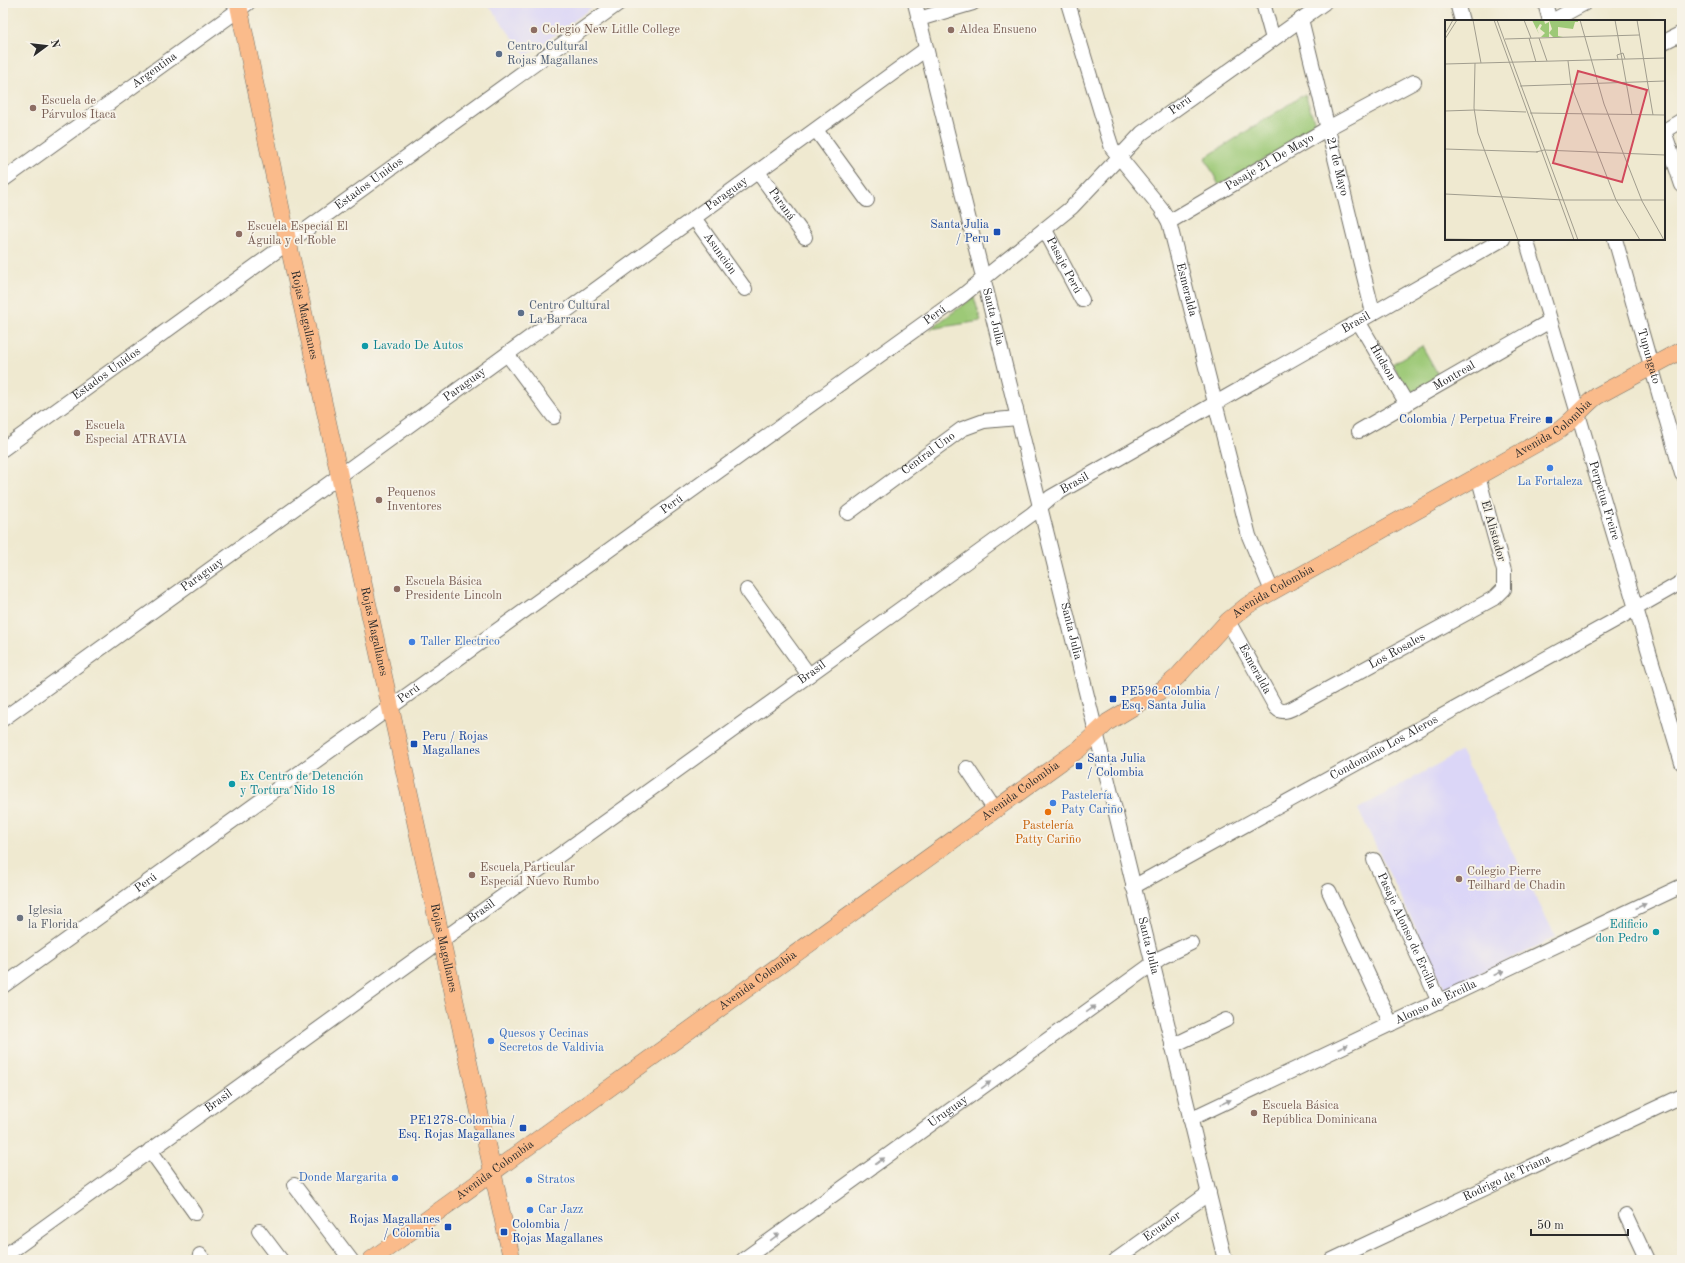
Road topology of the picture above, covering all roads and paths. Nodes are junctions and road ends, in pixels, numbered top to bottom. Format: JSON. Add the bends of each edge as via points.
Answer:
{"nodes":[{"id":1,"x":619,"y":3,"type":"edge"},
{"id":2,"x":915,"y":3,"type":"edge"},
{"id":3,"x":973,"y":3,"type":"edge"},
{"id":4,"x":1068,"y":3,"type":"edge"},
{"id":5,"x":1263,"y":3,"type":"edge"},
{"id":6,"x":1324,"y":3,"type":"edge"},
{"id":7,"x":1457,"y":3,"type":"edge"},
{"id":8,"x":1545,"y":3,"type":"edge"},
{"id":9,"x":1585,"y":3,"type":"edge"},
{"id":10,"x":242,"y":5,"type":"edge"},
{"id":11,"x":919,"y":19,"type":"junction"},
{"id":12,"x":1301,"y":20,"type":"junction"},
{"id":13,"x":1462,"y":20,"type":"edge"},
{"id":14,"x":1551,"y":20,"type":"edge"},
{"id":15,"x":1553,"y":20,"type":"edge"},
{"id":16,"x":1682,"y":33,"type":"edge"},
{"id":17,"x":1273,"y":39,"type":"junction"},
{"id":18,"x":1665,"y":42,"type":"edge"},
{"id":19,"x":926,"y":49,"type":"junction"},
{"id":20,"x":1414,"y":82,"type":"dead end"},
{"id":21,"x":1682,"y":120,"type":"edge"},
{"id":22,"x":1328,"y":128,"type":"junction"},
{"id":23,"x":816,"y":130,"type":"junction"},
{"id":24,"x":1665,"y":130,"type":"edge"},
{"id":25,"x":1665,"y":134,"type":"edge"},
{"id":26,"x":1119,"y":157,"type":"junction"},
{"id":27,"x":758,"y":172,"type":"junction"},
{"id":28,"x":3,"y":180,"type":"edge"},
{"id":29,"x":1682,"y":185,"type":"edge"},
{"id":30,"x":867,"y":200,"type":"dead end"},
{"id":31,"x":694,"y":218,"type":"junction"},
{"id":32,"x":1169,"y":222,"type":"junction"},
{"id":33,"x":1045,"y":230,"type":"junction"},
{"id":34,"x":805,"y":238,"type":"dead end"},
{"id":35,"x":1501,"y":240,"type":"edge"},
{"id":36,"x":1526,"y":240,"type":"edge"},
{"id":37,"x":1615,"y":240,"type":"edge"},
{"id":38,"x":288,"y":242,"type":"junction"},
{"id":39,"x":984,"y":278,"type":"junction"},
{"id":40,"x":745,"y":288,"type":"dead end"},
{"id":41,"x":1082,"y":300,"type":"dead end"},
{"id":42,"x":1373,"y":313,"type":"junction"},
{"id":43,"x":1358,"y":321,"type":"junction"},
{"id":44,"x":1550,"y":321,"type":"junction"},
{"id":45,"x":1682,"y":350,"type":"edge"},
{"id":46,"x":507,"y":354,"type":"junction"},
{"id":47,"x":1650,"y":367,"type":"junction"},
{"id":48,"x":1215,"y":403,"type":"junction"},
{"id":49,"x":1407,"y":404,"type":"junction"},
{"id":50,"x":1578,"y":414,"type":"junction"},
{"id":51,"x":554,"y":417,"type":"dead end"},
{"id":52,"x":1018,"y":418,"type":"junction"},
{"id":53,"x":1359,"y":431,"type":"dead end"},
{"id":54,"x":3,"y":449,"type":"edge"},
{"id":55,"x":1682,"y":474,"type":"edge"},
{"id":56,"x":340,"y":476,"type":"junction"},
{"id":57,"x":1478,"y":476,"type":"junction"},
{"id":58,"x":1040,"y":506,"type":"junction"},
{"id":59,"x":848,"y":513,"type":"dead end"},
{"id":60,"x":1682,"y":582,"type":"edge"},
{"id":61,"x":1505,"y":585,"type":"joint"},
{"id":62,"x":747,"y":590,"type":"dead end"},
{"id":63,"x":1272,"y":591,"type":"junction"},
{"id":64,"x":1636,"y":609,"type":"junction"},
{"id":65,"x":1228,"y":621,"type":"junction"},
{"id":66,"x":809,"y":675,"type":"junction"},
{"id":67,"x":391,"y":708,"type":"junction"},
{"id":68,"x":1284,"y":711,"type":"joint"},
{"id":69,"x":3,"y":719,"type":"edge"},
{"id":70,"x":1096,"y":732,"type":"junction"},
{"id":71,"x":1682,"y":763,"type":"edge"},
{"id":72,"x":967,"y":768,"type":"dead end"},
{"id":73,"x":996,"y":810,"type":"junction"},
{"id":74,"x":1374,"y":860,"type":"dead end"},
{"id":75,"x":1682,"y":886,"type":"edge"},
{"id":76,"x":1133,"y":887,"type":"junction"},
{"id":77,"x":1329,"y":891,"type":"dead end"},
{"id":78,"x":441,"y":940,"type":"junction"},
{"id":79,"x":1191,"y":943,"type":"dead end"},
{"id":80,"x":1152,"y":964,"type":"junction"},
{"id":81,"x":3,"y":986,"type":"edge"},
{"id":82,"x":1439,"y":1002,"type":"junction"},
{"id":83,"x":1226,"y":1020,"type":"dead end"},
{"id":84,"x":1392,"y":1024,"type":"junction"},
{"id":85,"x":1172,"y":1046,"type":"junction"},
{"id":86,"x":1682,"y":1096,"type":"edge"},
{"id":87,"x":1190,"y":1119,"type":"junction"},
{"id":88,"x":150,"y":1150,"type":"junction"},
{"id":89,"x":492,"y":1172,"type":"junction"},
{"id":90,"x":294,"y":1185,"type":"dead end"},
{"id":91,"x":1209,"y":1193,"type":"junction"},
{"id":92,"x":195,"y":1213,"type":"dead end"},
{"id":93,"x":1626,"y":1215,"type":"dead end"},
{"id":94,"x":259,"y":1231,"type":"dead end"},
{"id":95,"x":3,"y":1257,"type":"edge"},
{"id":96,"x":281,"y":1260,"type":"edge"},
{"id":97,"x":351,"y":1260,"type":"edge"},
{"id":98,"x":371,"y":1260,"type":"edge"},
{"id":99,"x":512,"y":1260,"type":"edge"},
{"id":100,"x":743,"y":1260,"type":"edge"},
{"id":101,"x":1116,"y":1260,"type":"edge"},
{"id":102,"x":1225,"y":1260,"type":"edge"},
{"id":103,"x":1332,"y":1260,"type":"edge"},
{"id":104,"x":1647,"y":1260,"type":"edge"}],
"edges":[{"from":1,"to":38,"type":"street","name":"Estados Unidos"},
{"from":2,"to":11,"type":"street","name":"Santa Julia"},
{"from":3,"to":11,"type":"street"},
{"from":4,"to":26,"type":"street","name":"Esmeralda","via":[[1109,139]]},
{"from":5,"to":17,"type":"street"},
{"from":6,"to":12,"type":"street","name":"Perú"},
{"from":7,"to":13,"type":"street"},
{"from":8,"to":14,"type":"street"},
{"from":9,"to":15,"type":"street"},
{"from":10,"to":28,"type":"street","name":"Argentina"},
{"from":10,"to":38,"type":"main road","name":"Rojas Magallanes"},
{"from":11,"to":19,"type":"street","name":"Santa Julia"},
{"from":12,"to":17,"type":"street","name":"Perú"},
{"from":12,"to":22,"type":"street","name":"21 de Mayo"},
{"from":16,"to":18,"type":"street"},
{"from":17,"to":26,"type":"street","name":"Perú","via":[[1153,124]]},
{"from":19,"to":23,"type":"street","name":"Paraguay"},
{"from":19,"to":39,"type":"street","name":"Santa Julia"},
{"from":20,"to":22,"type":"street","name":"Pasaje 21 De Mayo"},
{"from":21,"to":24,"type":"street"},
{"from":22,"to":32,"type":"street","name":"Pasaje 21 De Mayo"},
{"from":22,"to":42,"type":"street","name":"21 de Mayo"},
{"from":23,"to":27,"type":"street","name":"Paraguay"},
{"from":23,"to":30,"type":"street"},
{"from":25,"to":29,"type":"street"},
{"from":26,"to":32,"type":"street","name":"Esmeralda","via":[[1161,208]]},
{"from":26,"to":33,"type":"street","name":"Perú","via":[[1085,195]]},
{"from":27,"to":31,"type":"street","name":"Paraguay"},
{"from":27,"to":34,"type":"street","name":"Paraná"},
{"from":31,"to":40,"type":"street","name":"Asunción"},
{"from":31,"to":46,"type":"street","name":"Paraguay"},
{"from":32,"to":48,"type":"street","name":"Esmeralda"},
{"from":33,"to":39,"type":"street","name":"Perú"},
{"from":33,"to":41,"type":"street","name":"Pasaje Perú"},
{"from":35,"to":42,"type":"street","name":"Brasil"},
{"from":36,"to":44,"type":"street","name":"Perpetua Freire"},
{"from":37,"to":47,"type":"street","name":"Tupungato"},
{"from":38,"to":54,"type":"street","name":"Estados Unidos"},
{"from":38,"to":56,"type":"main road","name":"Rojas Magallanes"},
{"from":39,"to":52,"type":"street","name":"Santa Julia"},
{"from":39,"to":67,"type":"street","name":"Perú"},
{"from":42,"to":43,"type":"street","name":"Brasil"},
{"from":43,"to":48,"type":"street","name":"Brasil"},
{"from":43,"to":49,"type":"street","name":"Hudson"},
{"from":44,"to":49,"type":"street","name":"Montreal"},
{"from":44,"to":50,"type":"street","name":"Perpetua Freire"},
{"from":45,"to":47,"type":"main road","name":"Avenida Colombia"},
{"from":46,"to":51,"type":"street"},
{"from":46,"to":56,"type":"street","name":"Paraguay"},
{"from":47,"to":50,"type":"main road","name":"Avenida Colombia","via":[[1597,396]]},
{"from":47,"to":55,"type":"street","name":"Tupungato"},
{"from":48,"to":58,"type":"street","name":"Brasil","via":[[1058,493]]},
{"from":48,"to":63,"type":"street","name":"Esmeralda","via":[[1249,536]]},
{"from":49,"to":53,"type":"street","name":"Montreal"},
{"from":50,"to":57,"type":"main road","name":"Avenida Colombia","via":[[1556,433]]},
{"from":50,"to":64,"type":"street","name":"Perpetua Freire"},
{"from":52,"to":58,"type":"street","name":"Santa Julia"},
{"from":52,"to":59,"type":"street","name":"Central Uno","via":[[984,421],[962,429]]},
{"from":56,"to":67,"type":"main road","name":"Rojas Magallanes"},
{"from":56,"to":69,"type":"street","name":"Paraguay"},
{"from":57,"to":61,"type":"street","name":"El Alistador","via":[[1504,571]]},
{"from":57,"to":63,"type":"main road","name":"Avenida Colombia"},
{"from":58,"to":66,"type":"street","name":"Brasil"},
{"from":58,"to":70,"type":"street","name":"Santa Julia"},
{"from":60,"to":64,"type":"street","name":"Condominio Los Aleros"},
{"from":61,"to":68,"type":"street","name":"Los Rosales","via":[[1496,597]]},
{"from":62,"to":66,"type":"street"},
{"from":63,"to":65,"type":"main road","name":"Avenida Colombia"},
{"from":64,"to":71,"type":"street","name":"Perpetua Freire"},
{"from":64,"to":76,"type":"street","name":"Condominio Los Aleros"},
{"from":65,"to":68,"type":"street","name":"Esmeralda","via":[[1275,706]]},
{"from":65,"to":70,"type":"main road","name":"Avenida Colombia","via":[[1163,688]]},
{"from":66,"to":78,"type":"street","name":"Brasil"},
{"from":67,"to":78,"type":"main road","name":"Rojas Magallanes"},
{"from":67,"to":81,"type":"street","name":"Perú"},
{"from":70,"to":73,"type":"main road","name":"Avenida Colombia","via":[[1079,749]]},
{"from":70,"to":76,"type":"street","name":"Santa Julia"},
{"from":72,"to":73,"type":"street"},
{"from":73,"to":89,"type":"main road","name":"Avenida Colombia"},
{"from":74,"to":82,"type":"street","name":"Pasaje Alonso de Ercilla"},
{"from":82,"to":75,"type":"street","name":"Alonso de Ercilla","one_way":true},
{"from":76,"to":80,"type":"street","name":"Santa Julia"},
{"from":77,"to":84,"type":"street"},
{"from":78,"to":88,"type":"street","name":"Brasil"},
{"from":78,"to":89,"type":"main road","name":"Rojas Magallanes"},
{"from":79,"to":80,"type":"street","name":"Uruguay"},
{"from":80,"to":85,"type":"street","name":"Santa Julia"},
{"from":100,"to":80,"type":"street","name":"Uruguay","one_way":true},
{"from":82,"to":84,"type":"street","name":"Alonso de Ercilla"},
{"from":83,"to":85,"type":"street"},
{"from":87,"to":84,"type":"street","name":"Alonso de Ercilla","one_way":true},
{"from":85,"to":87,"type":"street","name":"Santa Julia"},
{"from":86,"to":103,"type":"street","name":"Rodrigo de Triana"},
{"from":87,"to":91,"type":"street","name":"Santa Julia"},
{"from":88,"to":92,"type":"street"},
{"from":88,"to":95,"type":"street","name":"Brasil"},
{"from":89,"to":98,"type":"main road","name":"Avenida Colombia"},
{"from":89,"to":99,"type":"main road","name":"Rojas Magallanes"},
{"from":90,"to":97,"type":"street"},
{"from":91,"to":101,"type":"street","name":"Ecuador"},
{"from":91,"to":102,"type":"street","name":"Santa Julia"},
{"from":93,"to":104,"type":"street"},
{"from":94,"to":96,"type":"street"}]}
